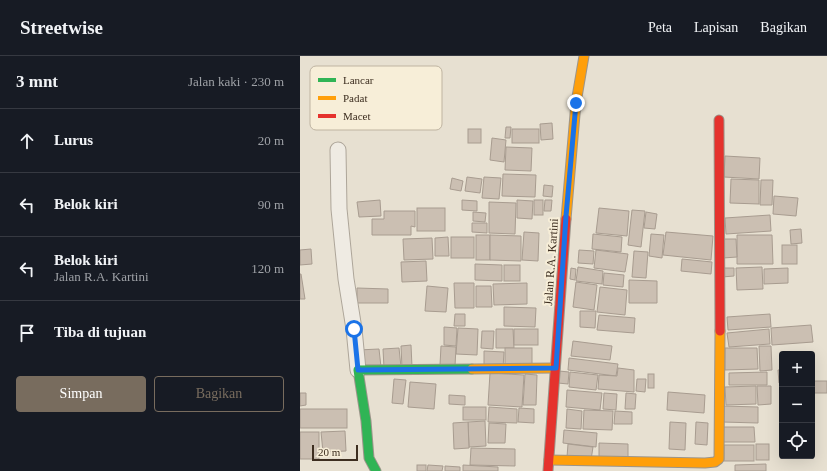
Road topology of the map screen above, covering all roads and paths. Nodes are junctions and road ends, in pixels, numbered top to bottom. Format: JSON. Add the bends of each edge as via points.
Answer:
{"nodes":[{"id":1,"x":584,"y":56,"type":"edge"},
{"id":2,"x":719,"y":120,"type":"dead end"},
{"id":3,"x":338,"y":150,"type":"dead end"},
{"id":4,"x":556,"y":368,"type":"junction"},
{"id":5,"x":358,"y":370,"type":"junction"},
{"id":6,"x":549,"y":460,"type":"junction"},
{"id":7,"x":376,"y":471,"type":"edge"},
{"id":8,"x":548,"y":471,"type":"edge"}],
"edges":[{"from":1,"to":4,"type":"street","name":"Jalan R.A. Kartini","via":[[576,103]]},
{"from":2,"to":6,"type":"street","via":[[719,459],[705,463]]},
{"from":3,"to":5,"type":"street","via":[[339,209]]},
{"from":4,"to":5,"type":"street"},
{"from":4,"to":6,"type":"street","name":"Jalan R.A. Kartini"},
{"from":5,"to":7,"type":"street","via":[[369,458]]},
{"from":6,"to":8,"type":"street","name":"Jalan R.A. Kartini"}]}
